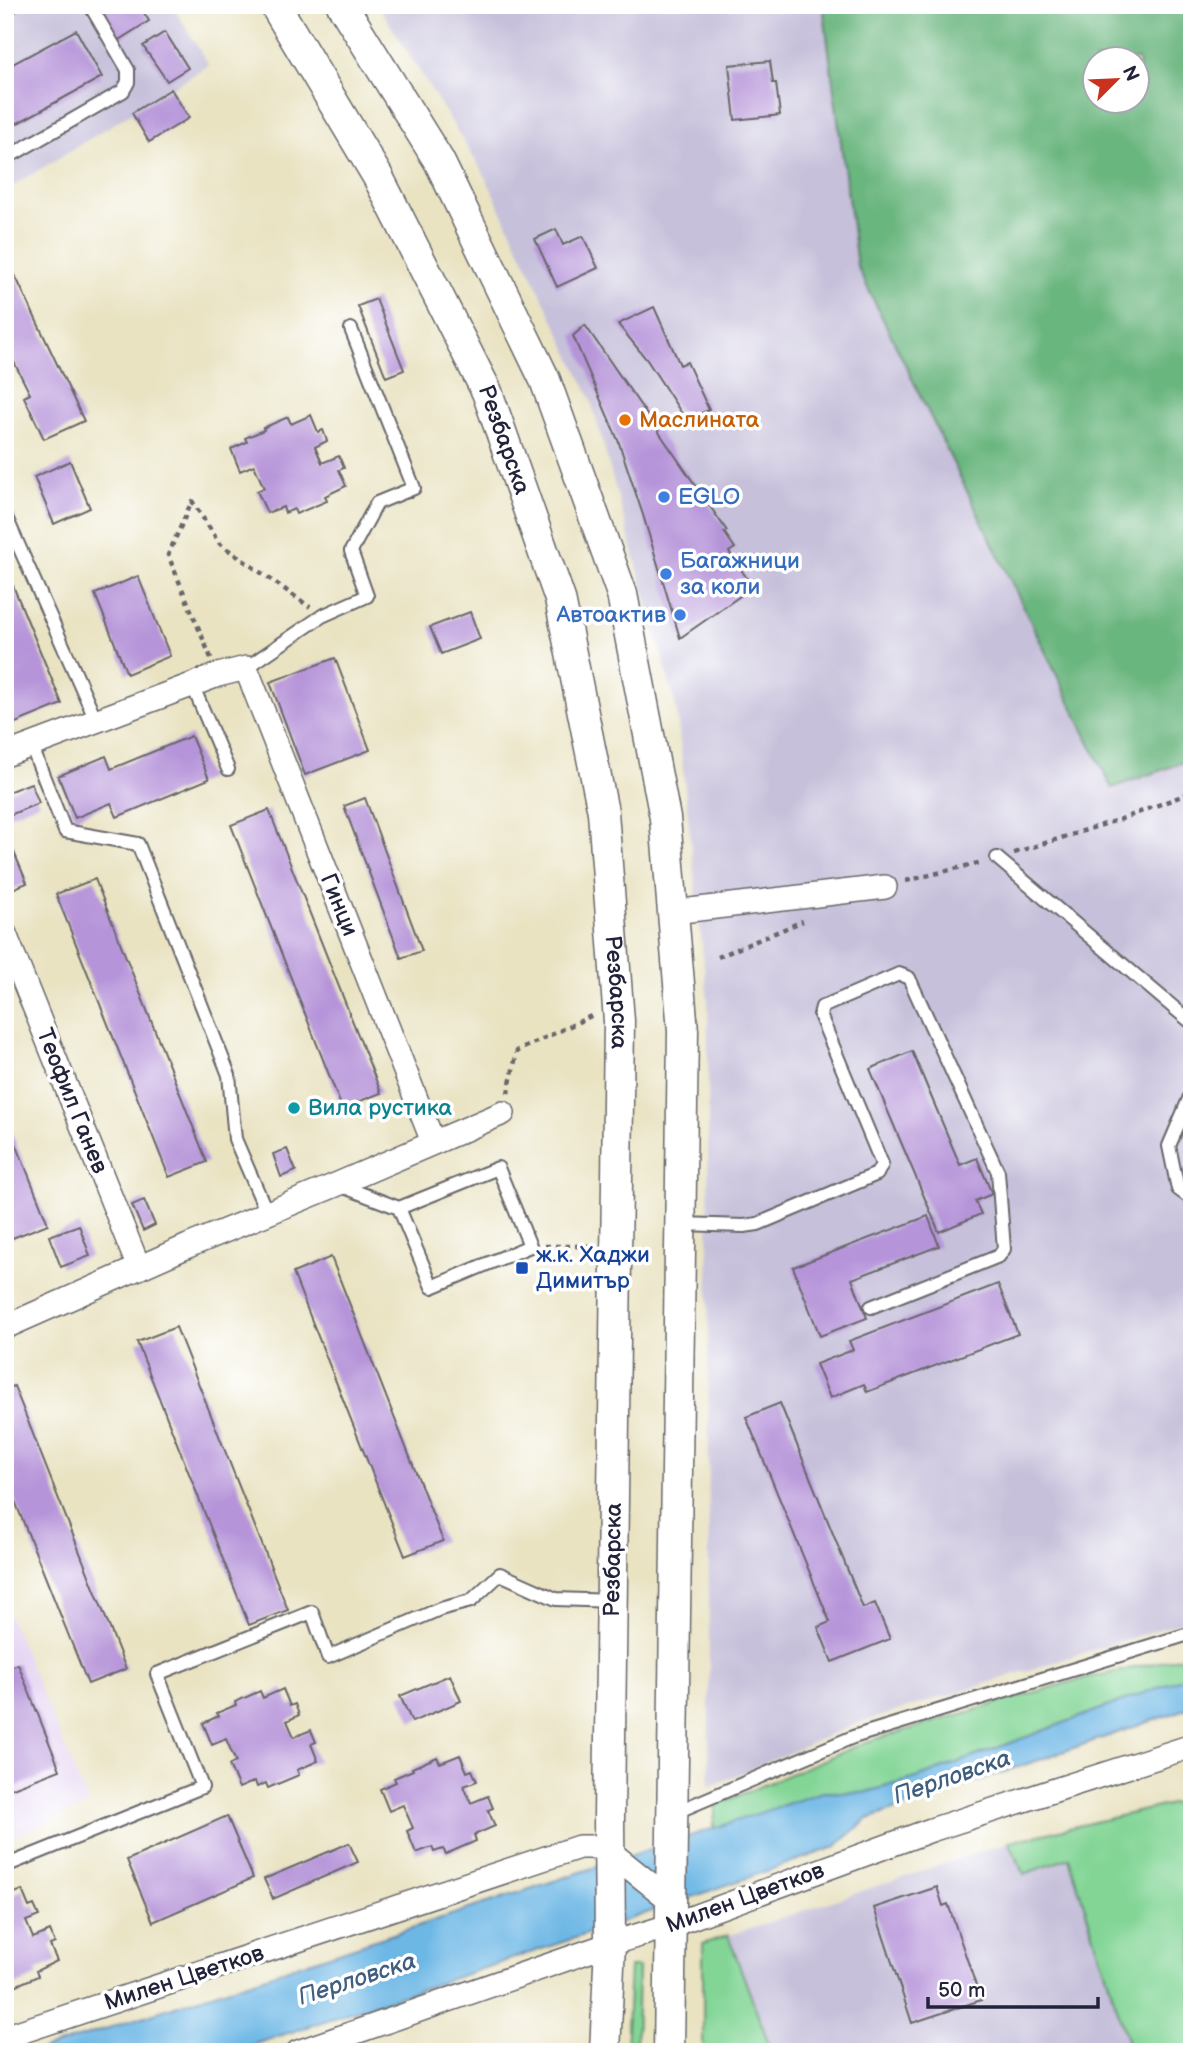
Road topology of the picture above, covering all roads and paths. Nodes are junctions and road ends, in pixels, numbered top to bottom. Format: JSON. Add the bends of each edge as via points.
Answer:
{"nodes":[{"id":1,"x":13,"y":5,"type":"edge"},
{"id":2,"x":90,"y":5,"type":"edge"},
{"id":3,"x":275,"y":5,"type":"edge"},
{"id":4,"x":342,"y":5,"type":"edge"},
{"id":5,"x":5,"y":10,"type":"edge"},
{"id":6,"x":5,"y":155,"type":"edge"},
{"id":7,"x":351,"y":329,"type":"dead end"},
{"id":8,"x":5,"y":515,"type":"edge"},
{"id":9,"x":322,"y":616,"type":"junction"},
{"id":10,"x":246,"y":668,"type":"junction"},
{"id":11,"x":218,"y":675,"type":"junction"},
{"id":12,"x":192,"y":684,"type":"junction"},
{"id":13,"x":96,"y":720,"type":"junction"},
{"id":14,"x":31,"y":745,"type":"junction"},
{"id":15,"x":5,"y":755,"type":"edge"},
{"id":16,"x":228,"y":769,"type":"dead end"},
{"id":17,"x":1192,"y":792,"type":"edge"},
{"id":18,"x":997,"y":858,"type":"junction"},
{"id":19,"x":885,"y":887,"type":"joint"},
{"id":20,"x":673,"y":912,"type":"junction"},
{"id":21,"x":5,"y":934,"type":"edge"},
{"id":22,"x":591,"y":1016,"type":"dead end"},
{"id":23,"x":1192,"y":1023,"type":"edge"},
{"id":24,"x":1192,"y":1092,"type":"edge"},
{"id":25,"x":503,"y":1112,"type":"joint"},
{"id":26,"x":433,"y":1142,"type":"junction"},
{"id":27,"x":338,"y":1184,"type":"junction"},
{"id":28,"x":1192,"y":1199,"type":"edge"},
{"id":29,"x":399,"y":1208,"type":"junction"},
{"id":30,"x":267,"y":1213,"type":"junction"},
{"id":31,"x":681,"y":1224,"type":"junction"},
{"id":32,"x":530,"y":1246,"type":"junction"},
{"id":33,"x":617,"y":1247,"type":"junction"},
{"id":34,"x":139,"y":1268,"type":"junction"},
{"id":35,"x":871,"y":1307,"type":"dead end"},
{"id":36,"x":5,"y":1327,"type":"edge"},
{"id":37,"x":613,"y":1601,"type":"junction"},
{"id":38,"x":1192,"y":1633,"type":"edge"},
{"id":39,"x":1192,"y":1746,"type":"edge"},
{"id":40,"x":671,"y":1814,"type":"junction"},
{"id":41,"x":610,"y":1851,"type":"junction"},
{"id":42,"x":5,"y":1866,"type":"edge"},
{"id":43,"x":669,"y":1913,"type":"junction"},
{"id":44,"x":610,"y":1944,"type":"junction"},
{"id":45,"x":5,"y":2037,"type":"edge"},
{"id":46,"x":298,"y":2052,"type":"edge"},
{"id":47,"x":605,"y":2052,"type":"edge"},
{"id":48,"x":668,"y":2052,"type":"edge"}],
"edges":[{"from":1,"to":5,"type":"lane"},
{"from":2,"to":6,"type":"lane","via":[[128,70],[128,82],[122,91]]},
{"from":3,"to":33,"type":"street","name":"Резбарска","via":[[378,177],[487,392],[560,599],[603,812],[619,1021]]},
{"from":4,"to":20,"type":"street","via":[[439,161],[545,380],[622,594],[665,818]]},
{"from":7,"to":9,"type":"lane","via":[[414,488],[377,503],[351,551],[367,596]]},
{"from":8,"to":13,"type":"lane"},
{"from":9,"to":10,"type":"lane"},
{"from":9,"to":11,"type":"path","via":[[220,544],[192,501],[168,555]]},
{"from":10,"to":11,"type":"street"},
{"from":10,"to":26,"type":"street","name":"Гинци"},
{"from":11,"to":12,"type":"street"},
{"from":12,"to":13,"type":"street"},
{"from":12,"to":16,"type":"lane"},
{"from":13,"to":14,"type":"street"},
{"from":14,"to":15,"type":"street"},
{"from":14,"to":30,"type":"lane","via":[[65,831],[138,844],[229,1075],[235,1139]]},
{"from":17,"to":18,"type":"path"},
{"from":18,"to":19,"type":"path"},
{"from":18,"to":23,"type":"lane"},
{"from":19,"to":20,"type":"street"},
{"from":20,"to":31,"type":"street","via":[[683,1031]]},
{"from":21,"to":34,"type":"street","name":"Теофил Ганев"},
{"from":22,"to":25,"type":"path","via":[[517,1051]]},
{"from":24,"to":28,"type":"lane","via":[[1168,1146],[1178,1189]]},
{"from":25,"to":26,"type":"street"},
{"from":26,"to":27,"type":"street"},
{"from":27,"to":29,"type":"lane"},
{"from":27,"to":30,"type":"street"},
{"from":29,"to":32,"type":"lane","via":[[498,1168]]},
{"from":29,"to":32,"type":"lane","via":[[432,1287]]},
{"from":30,"to":34,"type":"street"},
{"from":31,"to":35,"type":"lane","via":[[758,1224],[877,1174],[882,1164],[820,1015],[822,1007],[900,974],[909,978],[998,1172],[1004,1249],[999,1256]]},
{"from":31,"to":40,"type":"street"},
{"from":32,"to":33,"type":"path"},
{"from":33,"to":37,"type":"street","name":"Резбарска"},
{"from":34,"to":36,"type":"street"},
{"from":37,"to":41,"type":"street","name":"Резбарска"},
{"from":37,"to":42,"type":"lane","via":[[556,1599],[500,1574],[471,1601],[440,1609],[328,1657],[312,1612],[157,1674],[202,1787]]},
{"from":38,"to":40,"type":"lane","via":[[853,1737]]},
{"from":39,"to":43,"type":"street","name":"Милен Цветков"},
{"from":40,"to":43,"type":"street"},
{"from":41,"to":43,"type":"street","name":"Милен Цветков"},
{"from":41,"to":44,"type":"street","name":"Резбарска"},
{"from":41,"to":45,"type":"street","name":"Милен Цветков","via":[[579,1847]]},
{"from":43,"to":44,"type":"street","name":"Милен Цветков"},
{"from":43,"to":48,"type":"street"},
{"from":44,"to":46,"type":"street","name":"Милен Цветков"},
{"from":44,"to":47,"type":"street","name":"Резбарска"}]}
